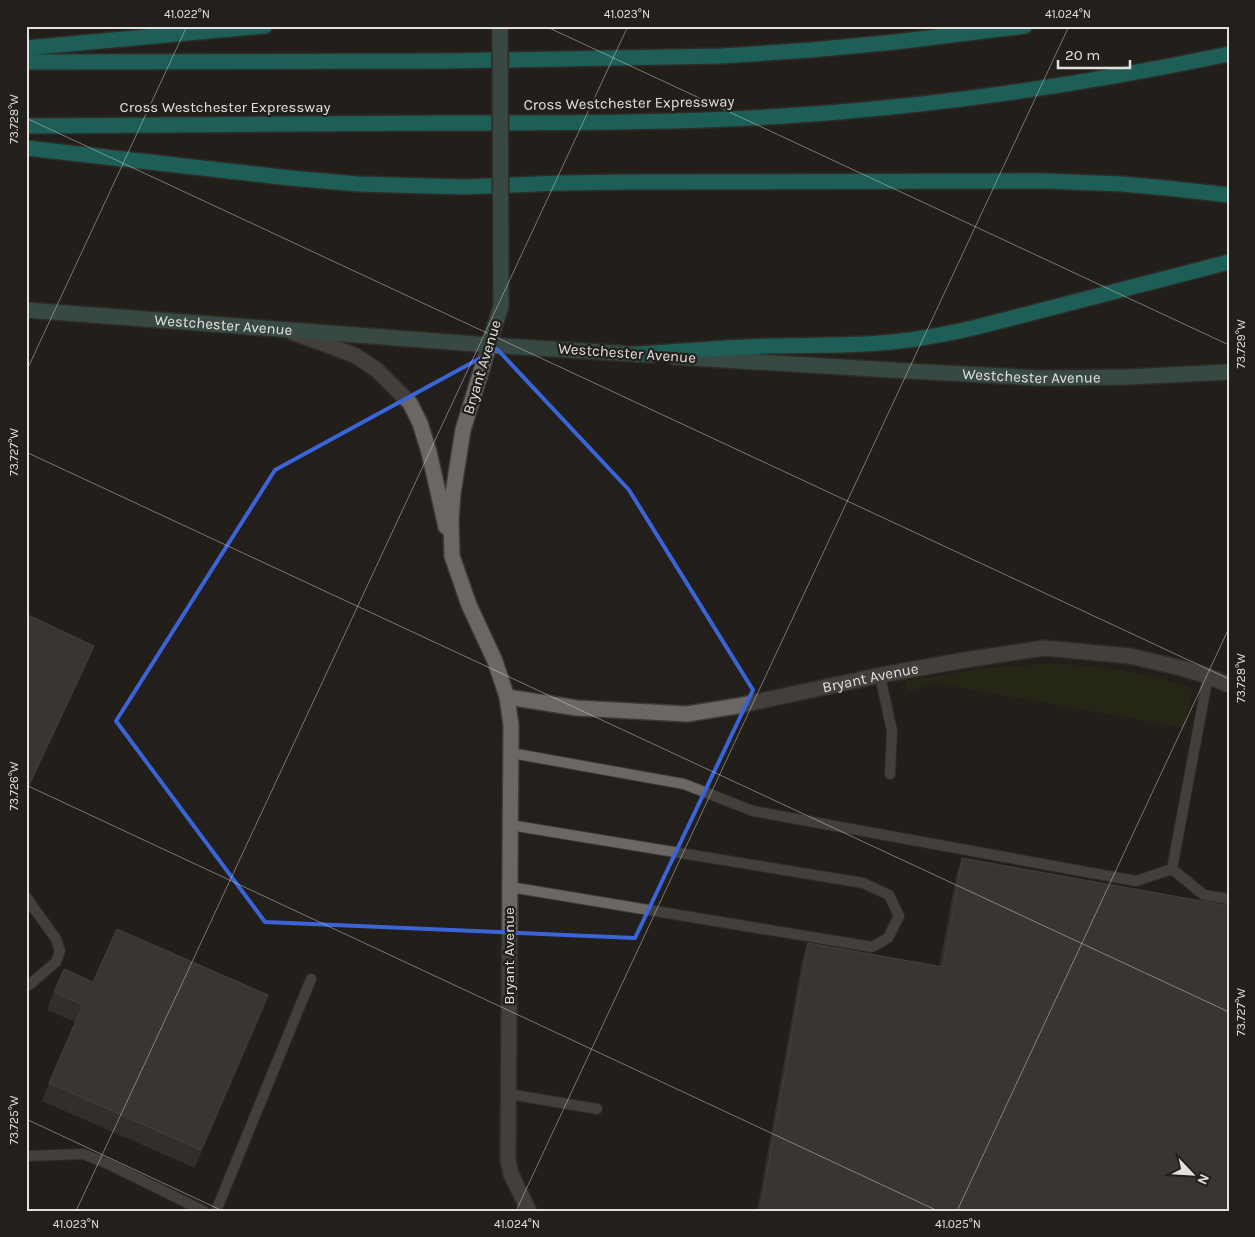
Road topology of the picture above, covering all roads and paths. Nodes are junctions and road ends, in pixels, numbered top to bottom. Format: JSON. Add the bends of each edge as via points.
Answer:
{"nodes":[{"id":1,"x":265,"y":26,"type":"edge"},
{"id":2,"x":500,"y":26,"type":"edge"},
{"id":3,"x":1026,"y":26,"type":"edge"},
{"id":4,"x":26,"y":48,"type":"edge"},
{"id":5,"x":1229,"y":54,"type":"edge"},
{"id":6,"x":26,"y":62,"type":"edge"},
{"id":7,"x":26,"y":126,"type":"edge"},
{"id":8,"x":26,"y":148,"type":"edge"},
{"id":9,"x":1229,"y":195,"type":"edge"},
{"id":10,"x":1229,"y":262,"type":"edge"},
{"id":11,"x":26,"y":310,"type":"edge"},
{"id":12,"x":281,"y":329,"type":"junction"},
{"id":13,"x":489,"y":344,"type":"junction"},
{"id":14,"x":639,"y":354,"type":"junction"},
{"id":15,"x":1229,"y":372,"type":"edge"},
{"id":16,"x":452,"y":556,"type":"junction"},
{"id":17,"x":880,"y":676,"type":"junction"},
{"id":18,"x":1208,"y":676,"type":"junction"},
{"id":19,"x":1229,"y":685,"type":"edge"},
{"id":20,"x":507,"y":697,"type":"junction"},
{"id":21,"x":511,"y":753,"type":"junction"},
{"id":22,"x":890,"y":774,"type":"dead end"},
{"id":23,"x":510,"y":825,"type":"junction"},
{"id":24,"x":1172,"y":869,"type":"junction"},
{"id":25,"x":510,"y":887,"type":"junction"},
{"id":26,"x":26,"y":897,"type":"edge"},
{"id":27,"x":1229,"y":899,"type":"edge"},
{"id":28,"x":312,"y":979,"type":"dead end"},
{"id":29,"x":26,"y":986,"type":"edge"},
{"id":30,"x":509,"y":1094,"type":"junction"},
{"id":31,"x":597,"y":1109,"type":"dead end"},
{"id":32,"x":26,"y":1156,"type":"edge"},
{"id":33,"x":204,"y":1211,"type":"edge"},
{"id":34,"x":216,"y":1211,"type":"edge"},
{"id":35,"x":528,"y":1211,"type":"edge"}],
"edges":[{"from":1,"to":4,"type":"highway"},
{"from":2,"to":13,"type":"main road","name":"Bryant Avenue","bridge":true,"via":[[501,306]]},
{"from":3,"to":6,"type":"highway","via":[[895,42],[722,56]]},
{"from":5,"to":7,"type":"highway","name":"Cross Westchester Expressway","via":[[1036,89],[839,112],[762,117],[538,123]]},
{"from":8,"to":9,"type":"highway","via":[[290,178],[387,185],[1045,181],[1122,184]]},
{"from":10,"to":14,"type":"highway","via":[[930,337],[839,346],[734,347]]},
{"from":11,"to":12,"type":"main road","name":"Westchester Avenue"},
{"from":12,"to":13,"type":"main road","name":"Westchester Avenue"},
{"from":12,"to":16,"type":"street","via":[[356,356],[377,370],[410,403],[429,452]]},
{"from":13,"to":14,"type":"main road","name":"Westchester Avenue"},
{"from":13,"to":16,"type":"street","name":"Bryant Avenue","via":[[463,430],[453,493]]},
{"from":14,"to":15,"type":"main road","name":"Westchester Avenue","via":[[997,376],[1085,378]]},
{"from":16,"to":20,"type":"street","name":"Bryant Avenue","via":[[469,605],[496,661]]},
{"from":17,"to":18,"type":"street","name":"Bryant Avenue","via":[[1044,648],[1130,656]]},
{"from":17,"to":20,"type":"street","name":"Bryant Avenue","via":[[687,714],[577,708]]},
{"from":17,"to":22,"type":"lane","via":[[892,731]]},
{"from":18,"to":19,"type":"street","name":"Bryant Avenue"},
{"from":18,"to":24,"type":"lane"},
{"from":20,"to":21,"type":"street","name":"Bryant Avenue"},
{"from":21,"to":23,"type":"street","name":"Bryant Avenue"},
{"from":21,"to":24,"type":"lane","via":[[684,784],[753,811],[1136,881]]},
{"from":23,"to":25,"type":"street","name":"Bryant Avenue"},
{"from":23,"to":25,"type":"lane","via":[[864,883],[888,896],[899,916],[888,938],[872,947]]},
{"from":24,"to":27,"type":"lane","via":[[1204,895]]},
{"from":25,"to":30,"type":"street","name":"Bryant Avenue"},
{"from":26,"to":29,"type":"lane","via":[[56,939],[60,951],[56,962]]},
{"from":28,"to":34,"type":"lane"},
{"from":30,"to":31,"type":"lane"},
{"from":30,"to":35,"type":"street","name":"Bryant Avenue","via":[[508,1160]]},
{"from":32,"to":33,"type":"lane","via":[[83,1154]]}]}
